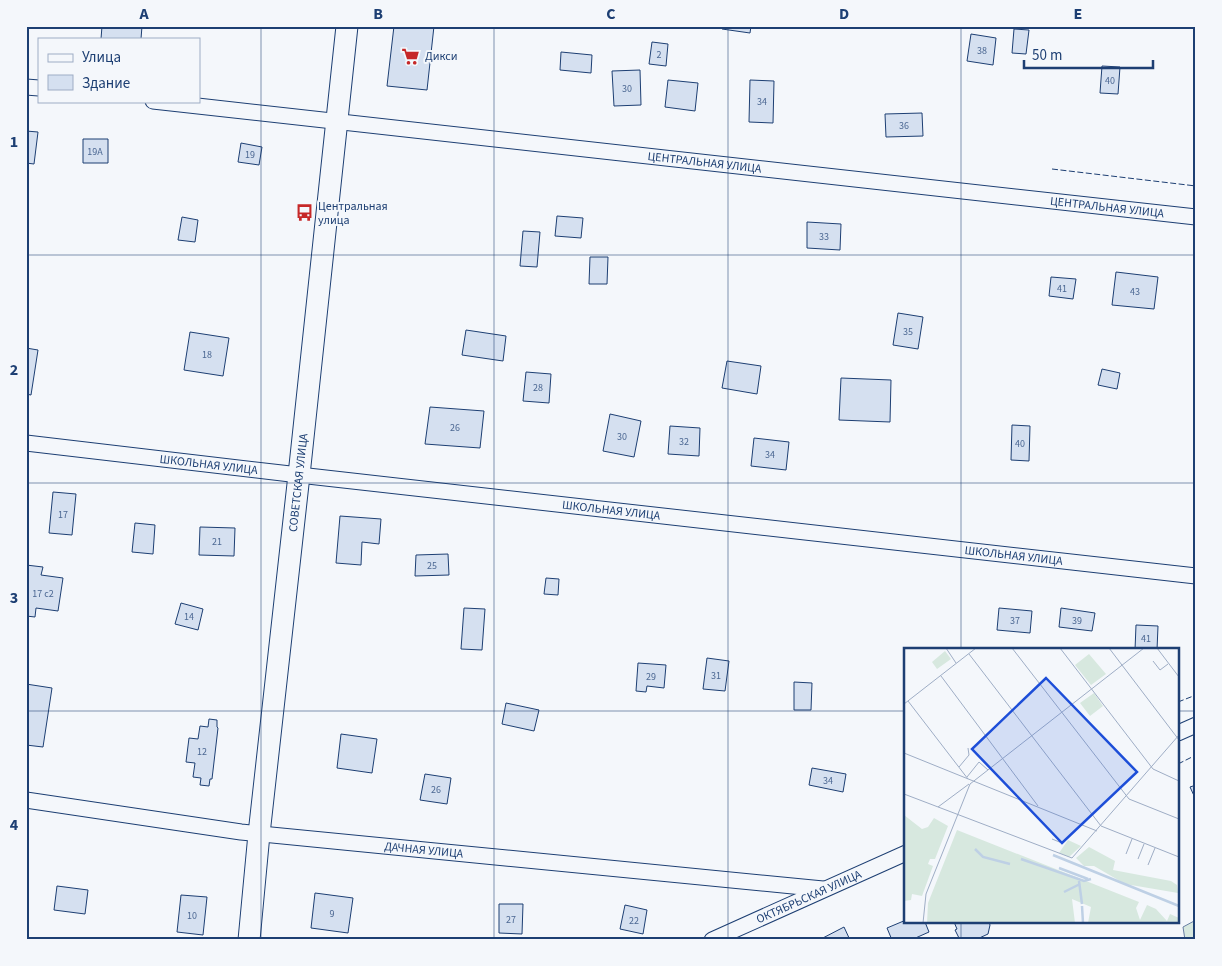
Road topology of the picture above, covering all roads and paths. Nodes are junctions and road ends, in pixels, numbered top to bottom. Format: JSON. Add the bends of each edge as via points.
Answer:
{"nodes":[{"id":1,"x":347,"y":26,"type":"edge"},
{"id":2,"x":162,"y":102,"type":"edge"},
{"id":3,"x":337,"y":122,"type":"junction"},
{"id":4,"x":1196,"y":217,"type":"edge"},
{"id":5,"x":26,"y":444,"type":"edge"},
{"id":6,"x":299,"y":475,"type":"junction"},
{"id":7,"x":1196,"y":576,"type":"edge"},
{"id":8,"x":1196,"y":725,"type":"edge"},
{"id":9,"x":1180,"y":732,"type":"edge"},
{"id":10,"x":26,"y":800,"type":"edge"},
{"id":11,"x":259,"y":834,"type":"junction"},
{"id":12,"x":904,"y":854,"type":"edge"},
{"id":13,"x":823,"y":889,"type":"junction"},
{"id":14,"x":249,"y":940,"type":"edge"},
{"id":15,"x":712,"y":940,"type":"edge"}],
"edges":[{"from":1,"to":3,"type":"main road","name":"СОВЕТСКАЯ УЛИЦА"},
{"from":2,"to":3,"type":"street","name":"ЦЕНТРАЛЬНАЯ УЛИЦА"},
{"from":3,"to":4,"type":"street","name":"ЦЕНТРАЛЬНАЯ УЛИЦА"},
{"from":3,"to":6,"type":"main road","name":"СОВЕТСКАЯ УЛИЦА"},
{"from":5,"to":6,"type":"street","name":"ШКОЛЬНАЯ УЛИЦА"},
{"from":6,"to":7,"type":"street","name":"ШКОЛЬНАЯ УЛИЦА"},
{"from":6,"to":11,"type":"main road","name":"СОВЕТСКАЯ УЛИЦА"},
{"from":8,"to":9,"type":"street"},
{"from":10,"to":11,"type":"street","name":"ДАЧНАЯ УЛИЦА"},
{"from":11,"to":13,"type":"street","name":"ДАЧНАЯ УЛИЦА"},
{"from":11,"to":14,"type":"main road","name":"СОВЕТСКАЯ УЛИЦА"},
{"from":12,"to":13,"type":"street","name":"ОКТЯБРЬСКАЯ УЛИЦА"},
{"from":13,"to":15,"type":"street","name":"ОКТЯБРЬСКАЯ УЛИЦА"}]}
